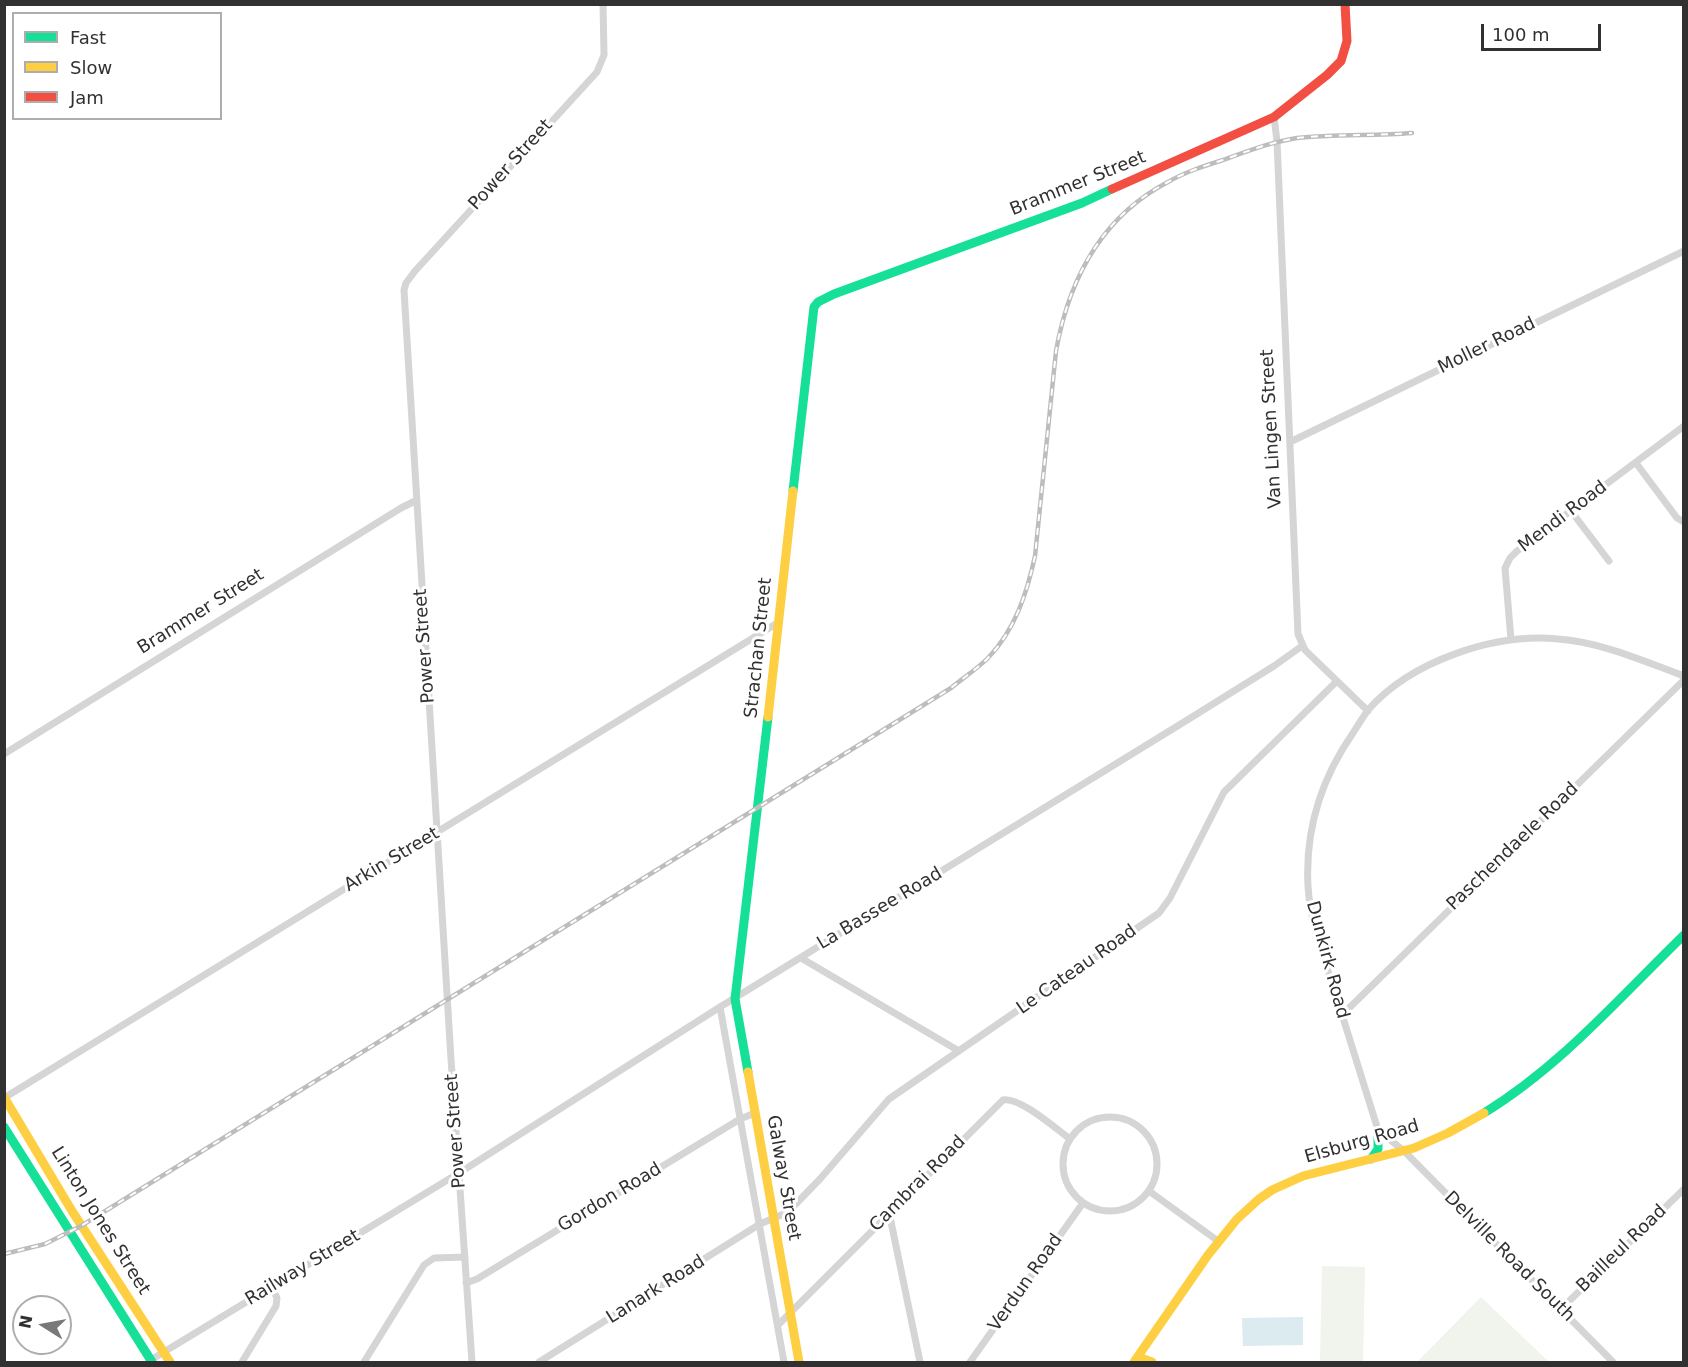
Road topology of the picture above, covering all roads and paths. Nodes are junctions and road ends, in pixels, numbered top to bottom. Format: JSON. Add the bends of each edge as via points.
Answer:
{"nodes":[{"id":1,"x":603,"y":4,"type":"edge"},
{"id":2,"x":1345,"y":4,"type":"edge"},
{"id":3,"x":1274,"y":117,"type":"junction"},
{"id":4,"x":1683,"y":251,"type":"edge"},
{"id":5,"x":818,"y":302,"type":"joint"},
{"id":6,"x":1683,"y":426,"type":"edge"},
{"id":7,"x":1290,"y":442,"type":"junction"},
{"id":8,"x":1636,"y":463,"type":"junction"},
{"id":9,"x":417,"y":500,"type":"junction"},
{"id":10,"x":1571,"y":511,"type":"junction"},
{"id":11,"x":1683,"y":522,"type":"edge"},
{"id":12,"x":1609,"y":561,"type":"dead end"},
{"id":13,"x":779,"y":622,"type":"junction"},
{"id":14,"x":1511,"y":640,"type":"junction"},
{"id":15,"x":1302,"y":646,"type":"junction"},
{"id":16,"x":1683,"y":678,"type":"edge"},
{"id":17,"x":1337,"y":681,"type":"junction"},
{"id":18,"x":1368,"y":711,"type":"junction"},
{"id":19,"x":4,"y":754,"type":"edge"},
{"id":20,"x":438,"y":833,"type":"junction"},
{"id":21,"x":1683,"y":934,"type":"edge"},
{"id":22,"x":801,"y":958,"type":"junction"},
{"id":23,"x":735,"y":999,"type":"junction"},
{"id":24,"x":720,"y":1007,"type":"junction"},
{"id":25,"x":1342,"y":1015,"type":"junction"},
{"id":26,"x":959,"y":1051,"type":"junction"},
{"id":27,"x":5,"y":1098,"type":"edge"},
{"id":28,"x":755,"y":1113,"type":"junction"},
{"id":29,"x":740,"y":1119,"type":"junction"},
{"id":30,"x":4,"y":1127,"type":"edge"},
{"id":31,"x":1378,"y":1130,"type":"junction"},
{"id":32,"x":1070,"y":1139,"type":"junction"},
{"id":33,"x":1404,"y":1151,"type":"junction"},
{"id":34,"x":1371,"y":1159,"type":"junction"},
{"id":35,"x":459,"y":1173,"type":"junction"},
{"id":36,"x":1683,"y":1189,"type":"edge"},
{"id":37,"x":1149,"y":1191,"type":"junction"},
{"id":38,"x":1083,"y":1203,"type":"junction"},
{"id":39,"x":890,"y":1212,"type":"junction"},
{"id":40,"x":774,"y":1220,"type":"junction"},
{"id":41,"x":760,"y":1224,"type":"junction"},
{"id":42,"x":1218,"y":1241,"type":"junction"},
{"id":43,"x":465,"y":1257,"type":"junction"},
{"id":44,"x":466,"y":1283,"type":"junction"},
{"id":45,"x":271,"y":1286,"type":"junction"},
{"id":46,"x":1561,"y":1309,"type":"junction"},
{"id":47,"x":790,"y":1314,"type":"junction"},
{"id":48,"x":778,"y":1326,"type":"junction"},
{"id":49,"x":164,"y":1352,"type":"junction"},
{"id":50,"x":1136,"y":1360,"type":"edge"},
{"id":51,"x":150,"y":1362,"type":"edge"},
{"id":52,"x":170,"y":1362,"type":"edge"},
{"id":53,"x":242,"y":1362,"type":"edge"},
{"id":54,"x":364,"y":1362,"type":"edge"},
{"id":55,"x":472,"y":1362,"type":"edge"},
{"id":56,"x":539,"y":1362,"type":"edge"},
{"id":57,"x":784,"y":1362,"type":"edge"},
{"id":58,"x":799,"y":1362,"type":"edge"},
{"id":59,"x":920,"y":1362,"type":"edge"},
{"id":60,"x":970,"y":1362,"type":"edge"},
{"id":61,"x":1152,"y":1362,"type":"edge"},
{"id":62,"x":1613,"y":1362,"type":"edge"}],
"edges":[{"from":1,"to":9,"type":"street","name":"Power Street","via":[[604,55],[592,79],[406,283],[403,298]]},
{"from":2,"to":3,"type":"street","name":"Brammer Street","via":[[1344,56]]},
{"from":3,"to":5,"type":"street","name":"Brammer Street","via":[[1082,203]]},
{"from":3,"to":7,"type":"street","name":"Van Lingen Street"},
{"from":4,"to":7,"type":"street","name":"Moller Road"},
{"from":5,"to":13,"type":"street","name":"Strachan Street","via":[[812,316]]},
{"from":6,"to":8,"type":"street","name":"Mendi Road"},
{"from":7,"to":15,"type":"street","name":"Van Lingen Street","via":[[1297,626]]},
{"from":8,"to":10,"type":"street","name":"Mendi Road"},
{"from":8,"to":11,"type":"street"},
{"from":9,"to":19,"type":"street","name":"Brammer Street"},
{"from":9,"to":20,"type":"street","name":"Power Street"},
{"from":10,"to":12,"type":"street"},
{"from":10,"to":14,"type":"street","name":"Mendi Road","via":[[1517,551],[1507,563]]},
{"from":13,"to":20,"type":"street","name":"Arkin Street"},
{"from":13,"to":23,"type":"street","name":"Strachan Street"},
{"from":14,"to":16,"type":"street","name":"Dunkirk Road","via":[[1557,638],[1583,643],[1615,651]]},
{"from":14,"to":18,"type":"street","name":"Dunkirk Road","via":[[1482,645],[1431,664],[1405,679]]},
{"from":15,"to":17,"type":"street"},
{"from":15,"to":22,"type":"street","name":"La Bassee Road"},
{"from":16,"to":25,"type":"street","name":"Paschendaele Road"},
{"from":17,"to":18,"type":"street"},
{"from":17,"to":26,"type":"street","name":"Le Cateau Road","via":[[1224,792],[1159,913]]},
{"from":18,"to":25,"type":"street","name":"Dunkirk Road","via":[[1326,778],[1309,846],[1311,908]]},
{"from":20,"to":27,"type":"street","name":"Arkin Street"},
{"from":20,"to":35,"type":"street","name":"Power Street"},
{"from":21,"to":33,"type":"street","name":"Elsburg Road","via":[[1542,1071],[1491,1108]]},
{"from":22,"to":23,"type":"street","name":"La Bassee Road"},
{"from":22,"to":26,"type":"street"},
{"from":23,"to":24,"type":"street","name":"La Bassee Road"},
{"from":23,"to":28,"type":"street","name":"Galway Street"},
{"from":24,"to":29,"type":"street","name":"Galway Street"},
{"from":24,"to":35,"type":"street","name":"La Bassee Road"},
{"from":25,"to":31,"type":"street","name":"Dunkirk Road"},
{"from":26,"to":40,"type":"street","name":"Le Cateau Road","via":[[889,1099],[820,1179],[788,1212]]},
{"from":27,"to":49,"type":"street","name":"Linton Jones Street","via":[[81,1226]]},
{"from":28,"to":29,"type":"street","name":"Gordon Road"},
{"from":28,"to":40,"type":"street","name":"Galway Street"},
{"from":29,"to":41,"type":"street","name":"Galway Street"},
{"from":29,"to":44,"type":"street","name":"Gordon Road","via":[[477,1280]]},
{"from":30,"to":51,"type":"street","name":"Linton Jones Street"},
{"from":31,"to":33,"type":"street"},
{"from":31,"to":34,"type":"street","via":[[1379,1147]]},
{"from":32,"to":37,"type":"street","via":[[1084,1124],[1103,1117],[1133,1123],[1149,1137],[1156,1156]]},
{"from":32,"to":38,"type":"street","via":[[1063,1156],[1063,1174],[1070,1190]]},
{"from":32,"to":39,"type":"street","name":"Cambrai Road","via":[[1019,1103],[1003,1100]]},
{"from":33,"to":34,"type":"street","name":"Elsburg Road"},
{"from":33,"to":46,"type":"street","name":"Delville Road South"},
{"from":34,"to":42,"type":"street","name":"Elsburg Road","via":[[1308,1175],[1271,1190],[1249,1207]]},
{"from":35,"to":43,"type":"street","name":"Power Street"},
{"from":35,"to":45,"type":"street","name":"Railway Street"},
{"from":36,"to":46,"type":"street","name":"Bailleul Road"},
{"from":37,"to":38,"type":"street","via":[[1132,1206],[1116,1211],[1099,1210]]},
{"from":37,"to":42,"type":"street"},
{"from":38,"to":60,"type":"street","name":"Verdun Road"},
{"from":39,"to":47,"type":"street","name":"Cambrai Road"},
{"from":39,"to":59,"type":"street"},
{"from":40,"to":41,"type":"street","name":"Lanark Road"},
{"from":40,"to":47,"type":"street","name":"Galway Street"},
{"from":41,"to":48,"type":"street","name":"Galway Street"},
{"from":41,"to":56,"type":"street","name":"Lanark Road"},
{"from":42,"to":50,"type":"street","name":"Elsburg Road"},
{"from":43,"to":44,"type":"street","name":"Power Street"},
{"from":43,"to":54,"type":"street","via":[[434,1258],[424,1265]]},
{"from":44,"to":55,"type":"street","name":"Power Street"},
{"from":45,"to":49,"type":"street","name":"Railway Street"},
{"from":45,"to":53,"type":"street","via":[[276,1306]]},
{"from":46,"to":62,"type":"street","name":"Delville Road South"},
{"from":47,"to":48,"type":"street","name":"Cambrai Road"},
{"from":47,"to":58,"type":"street","name":"Galway Street"},
{"from":48,"to":57,"type":"street","name":"Galway Street"},
{"from":49,"to":51,"type":"street","name":"Railway Street"},
{"from":49,"to":52,"type":"street","name":"Linton Jones Street"},
{"from":50,"to":61,"type":"street"}]}
